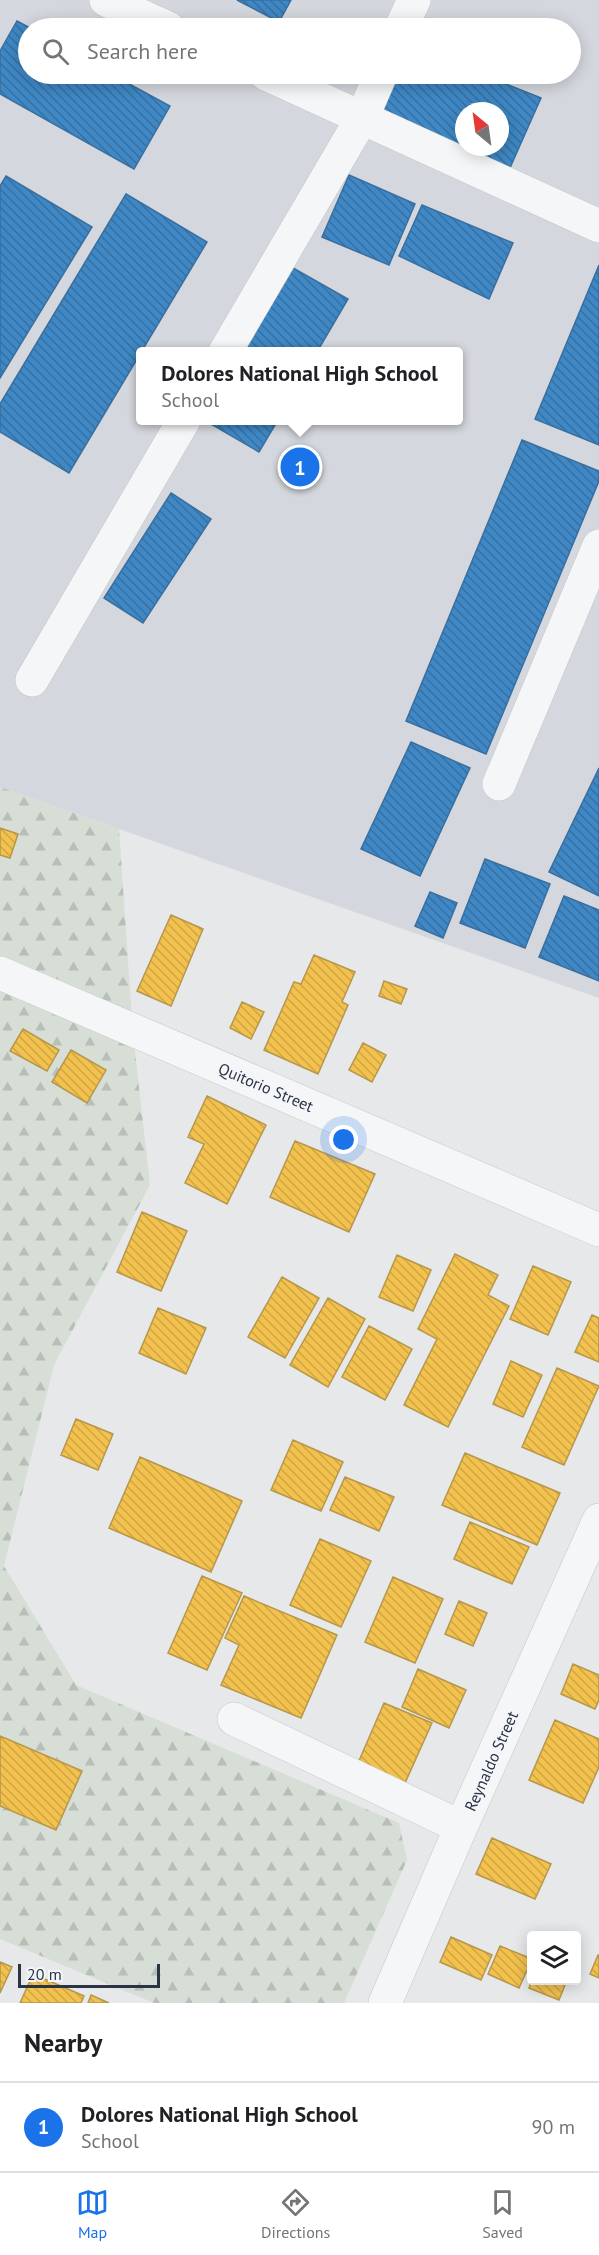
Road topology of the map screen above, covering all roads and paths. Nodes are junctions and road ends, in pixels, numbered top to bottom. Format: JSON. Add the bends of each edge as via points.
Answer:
{"nodes":[{"id":1,"x":106,"y":0,"type":"edge"},
{"id":2,"x":414,"y":0,"type":"edge"},
{"id":3,"x":146,"y":18,"type":"edge"},
{"id":4,"x":406,"y":18,"type":"edge"},
{"id":5,"x":288,"y":84,"type":"edge"},
{"id":6,"x":377,"y":84,"type":"edge"},
{"id":7,"x":362,"y":118,"type":"junction"},
{"id":8,"x":599,"y":226,"type":"edge"},
{"id":9,"x":227,"y":347,"type":"edge"},
{"id":10,"x":181,"y":425,"type":"edge"},
{"id":11,"x":599,"y":546,"type":"edge"},
{"id":12,"x":32,"y":680,"type":"dead end"},
{"id":13,"x":499,"y":784,"type":"dead end"},
{"id":14,"x":0,"y":973,"type":"edge"},
{"id":15,"x":599,"y":1230,"type":"edge"},
{"id":16,"x":599,"y":1520,"type":"edge"},
{"id":17,"x":234,"y":1719,"type":"dead end"},
{"id":18,"x":461,"y":1827,"type":"junction"},
{"id":19,"x":386,"y":2003,"type":"edge"}],
"edges":[{"from":1,"to":3,"type":"street"},
{"from":2,"to":4,"type":"street"},
{"from":5,"to":7,"type":"street"},
{"from":6,"to":7,"type":"street"},
{"from":7,"to":8,"type":"street"},
{"from":7,"to":9,"type":"street"},
{"from":10,"to":12,"type":"street"},
{"from":11,"to":13,"type":"street"},
{"from":14,"to":15,"type":"street","name":"Quitorio Street"},
{"from":16,"to":18,"type":"street","name":"Reynaldo Street"},
{"from":17,"to":18,"type":"street"},
{"from":18,"to":19,"type":"street","name":"Reynaldo Street"}]}
